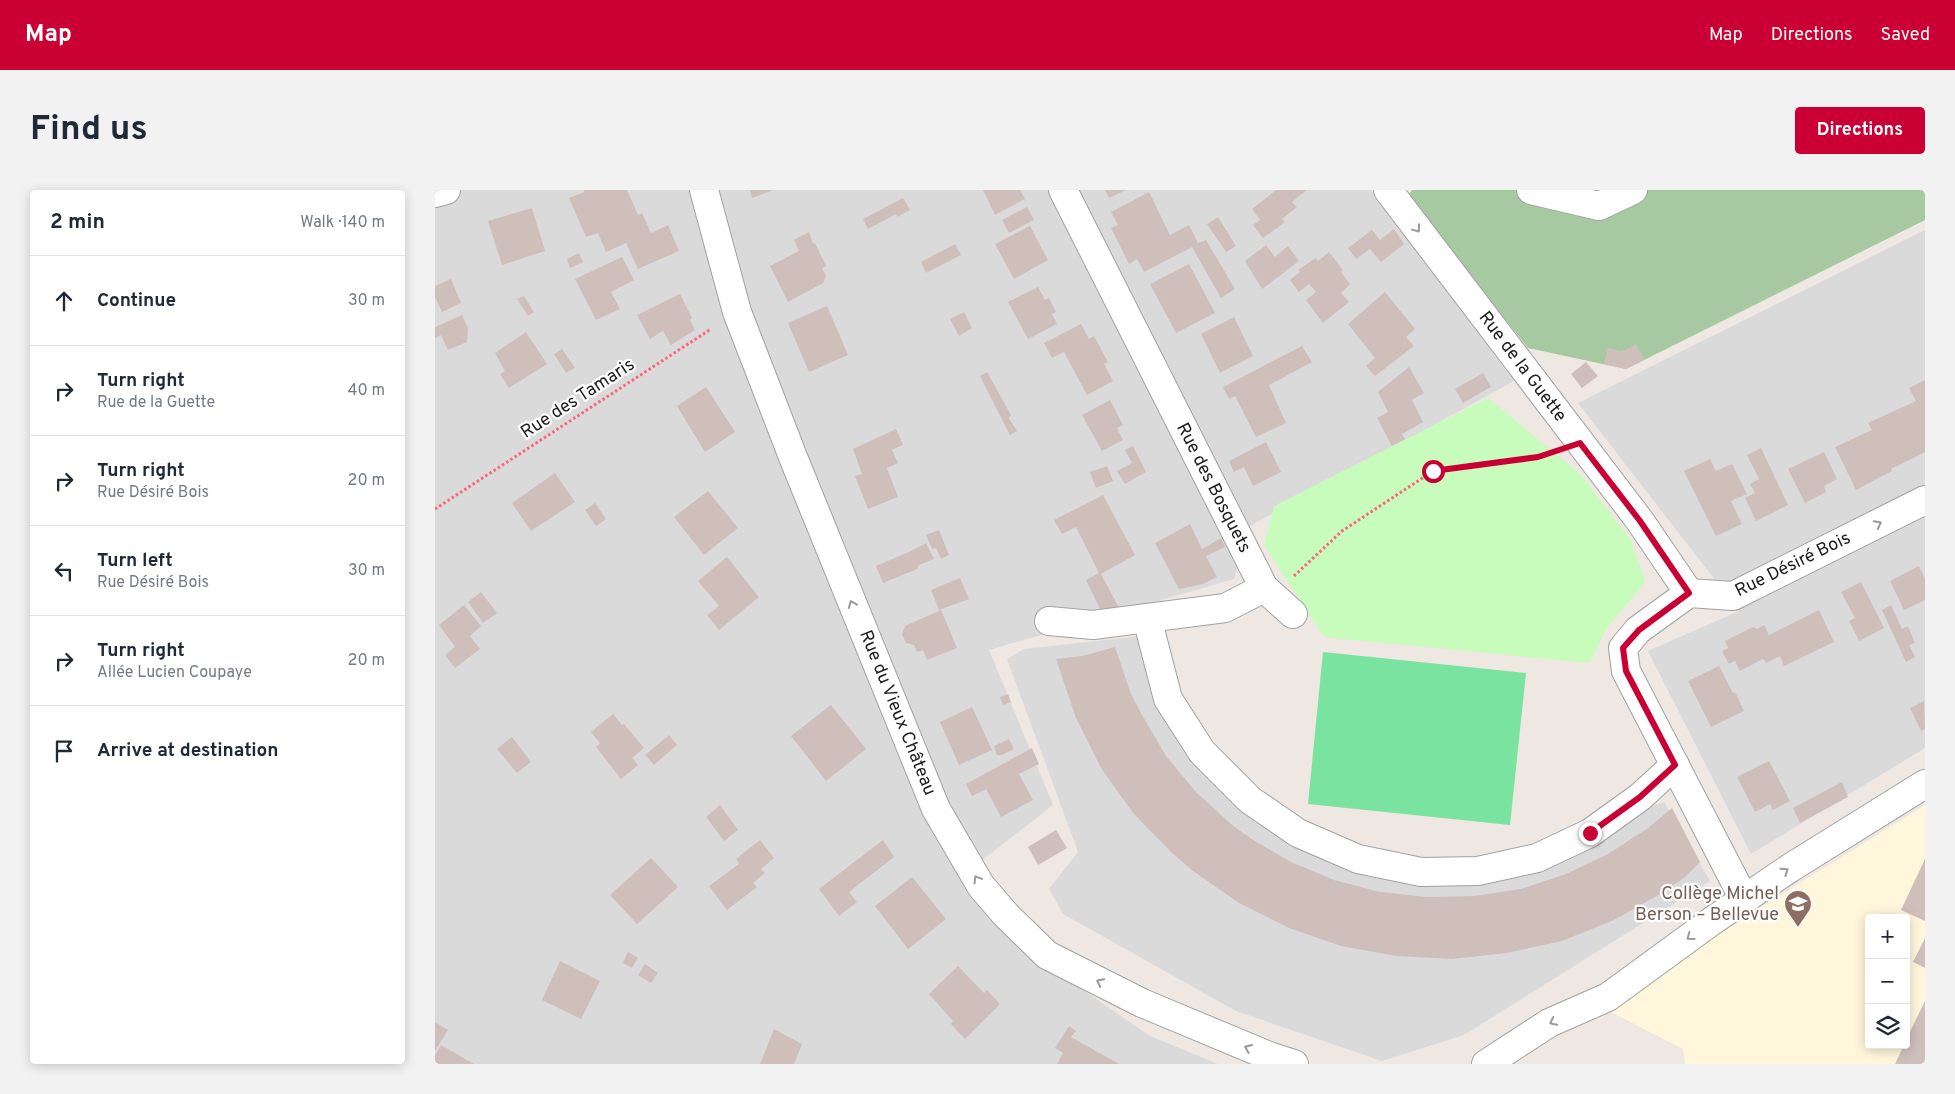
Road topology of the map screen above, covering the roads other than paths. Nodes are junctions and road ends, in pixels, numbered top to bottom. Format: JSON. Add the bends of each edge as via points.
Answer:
{"nodes":[{"id":1,"x":446,"y":190,"type":"edge"},
{"id":2,"x":704,"y":190,"type":"edge"},
{"id":3,"x":1063,"y":190,"type":"edge"},
{"id":4,"x":1388,"y":190,"type":"edge"},
{"id":5,"x":1531,"y":190,"type":"edge"},
{"id":6,"x":1633,"y":190,"type":"edge"},
{"id":7,"x":435,"y":193,"type":"edge"},
{"id":8,"x":1925,"y":500,"type":"edge"},
{"id":9,"x":1264,"y":588,"type":"junction"},
{"id":10,"x":1689,"y":593,"type":"junction"},
{"id":11,"x":1293,"y":614,"type":"dead end"},
{"id":12,"x":1147,"y":618,"type":"junction"},
{"id":13,"x":1049,"y":621,"type":"dead end"},
{"id":14,"x":1675,"y":765,"type":"junction"},
{"id":15,"x":1925,"y":784,"type":"edge"},
{"id":16,"x":1745,"y":899,"type":"junction"},
{"id":17,"x":1294,"y":1064,"type":"edge"},
{"id":18,"x":1486,"y":1064,"type":"edge"}],
"edges":[{"from":1,"to":7,"type":"street"},
{"from":17,"to":2,"type":"street","name":"Rue du Vieux Château","one_way":true,"via":[[1142,1003],[1047,955],[981,886],[933,801],[793,457],[737,312]]},
{"from":3,"to":9,"type":"street","name":"Rue des Bosquets"},
{"from":4,"to":10,"type":"street","name":"Rue de la Guette","one_way":true,"via":[[1640,521]]},
{"from":5,"to":6,"type":"street","via":[[1599,206]]},
{"from":10,"to":8,"type":"street","name":"Rue Désiré Bois","one_way":true,"via":[[1733,596]]},
{"from":9,"to":11,"type":"street"},
{"from":9,"to":12,"type":"street","via":[[1225,608]]},
{"from":10,"to":14,"type":"street","via":[[1639,630],[1623,648],[1626,671]]},
{"from":12,"to":13,"type":"street","via":[[1093,625]]},
{"from":12,"to":14,"type":"street","via":[[1168,699],[1202,752],[1250,800],[1298,833],[1358,859],[1421,872],[1478,870],[1537,858],[1590,833],[1640,797]]},
{"from":14,"to":16,"type":"street"},
{"from":16,"to":15,"type":"street","one_way":true},
{"from":16,"to":18,"type":"street","one_way":true,"via":[[1608,998],[1549,1024]]}]}
